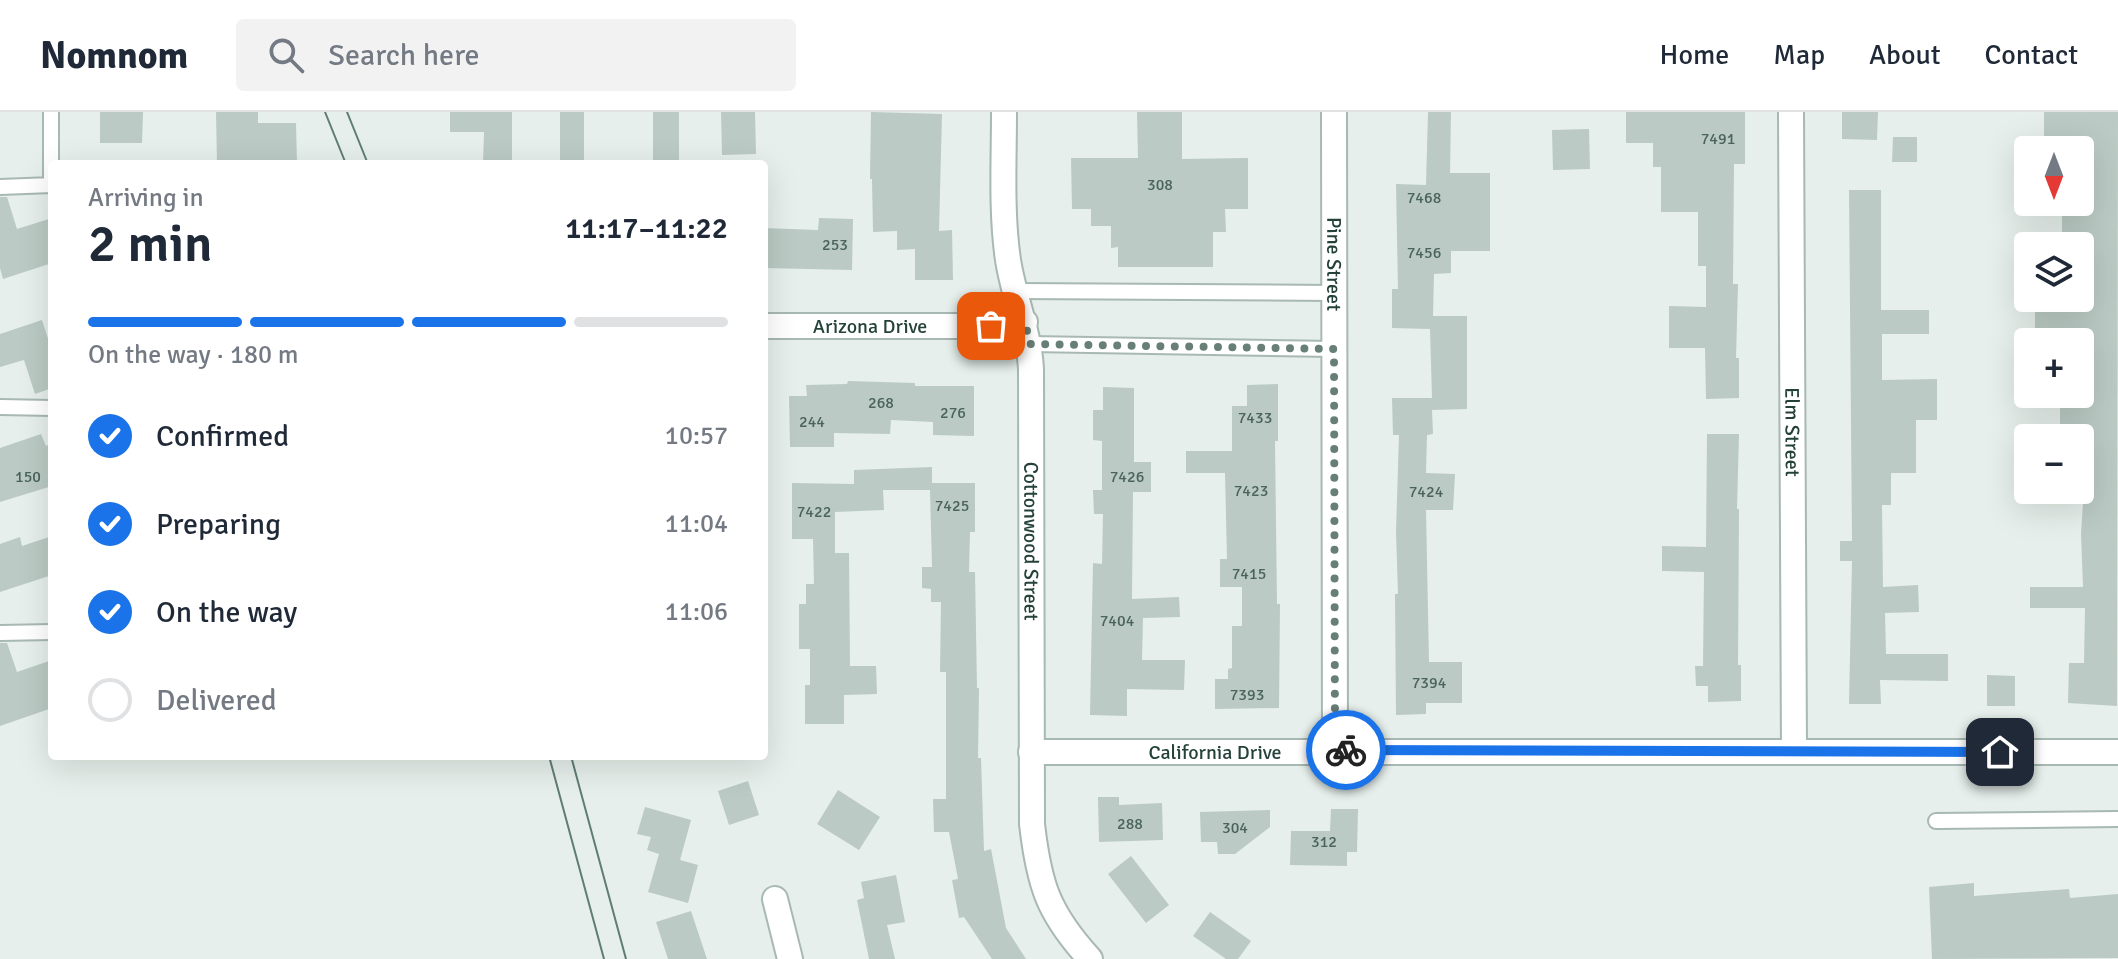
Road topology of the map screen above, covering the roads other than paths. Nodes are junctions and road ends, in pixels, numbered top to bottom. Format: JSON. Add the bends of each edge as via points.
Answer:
{"nodes":[{"id":1,"x":51,"y":112,"type":"edge"},
{"id":2,"x":1004,"y":112,"type":"edge"},
{"id":3,"x":1334,"y":112,"type":"edge"},
{"id":4,"x":1791,"y":112,"type":"edge"},
{"id":5,"x":51,"y":160,"type":"edge"},
{"id":6,"x":48,"y":185,"type":"edge"},
{"id":7,"x":0,"y":187,"type":"edge"},
{"id":8,"x":1015,"y":291,"type":"junction"},
{"id":9,"x":1334,"y":293,"type":"junction"},
{"id":10,"x":768,"y":326,"type":"edge"},
{"id":11,"x":1027,"y":333,"type":"junction"},
{"id":12,"x":1334,"y":349,"type":"junction"},
{"id":13,"x":0,"y":407,"type":"edge"},
{"id":14,"x":48,"y":408,"type":"edge"},
{"id":15,"x":48,"y":632,"type":"edge"},
{"id":16,"x":0,"y":633,"type":"edge"},
{"id":17,"x":1335,"y":750,"type":"junction"},
{"id":18,"x":1031,"y":752,"type":"junction"},
{"id":19,"x":1794,"y":752,"type":"junction"},
{"id":20,"x":2118,"y":752,"type":"edge"},
{"id":21,"x":2118,"y":819,"type":"edge"},
{"id":22,"x":1936,"y":821,"type":"dead end"},
{"id":23,"x":775,"y":899,"type":"dead end"},
{"id":24,"x":790,"y":959,"type":"edge"},
{"id":25,"x":1090,"y":959,"type":"edge"}],
"edges":[{"from":1,"to":5,"type":"lane"},
{"from":2,"to":8,"type":"street","name":"Cottonwood Street","via":[[1005,220]]},
{"from":3,"to":9,"type":"street","name":"Pine Street"},
{"from":4,"to":19,"type":"street","name":"Elm Street"},
{"from":6,"to":7,"type":"lane"},
{"from":8,"to":9,"type":"lane"},
{"from":8,"to":11,"type":"street","name":"Cottonwood Street"},
{"from":9,"to":12,"type":"street","name":"Pine Street"},
{"from":10,"to":11,"type":"street","name":"Arizona Drive","via":[[991,326]]},
{"from":11,"to":12,"type":"lane"},
{"from":11,"to":18,"type":"street","name":"Cottonwood Street"},
{"from":12,"to":17,"type":"street","name":"Pine Street"},
{"from":13,"to":14,"type":"lane"},
{"from":15,"to":16,"type":"lane"},
{"from":17,"to":18,"type":"street","name":"California Drive"},
{"from":17,"to":19,"type":"street","name":"California Drive"},
{"from":18,"to":25,"type":"street","name":"Cottonwood Street","via":[[1032,824],[1043,887],[1072,939]]},
{"from":19,"to":20,"type":"street","name":"California Drive"},
{"from":21,"to":22,"type":"lane"},
{"from":23,"to":24,"type":"street"}]}
